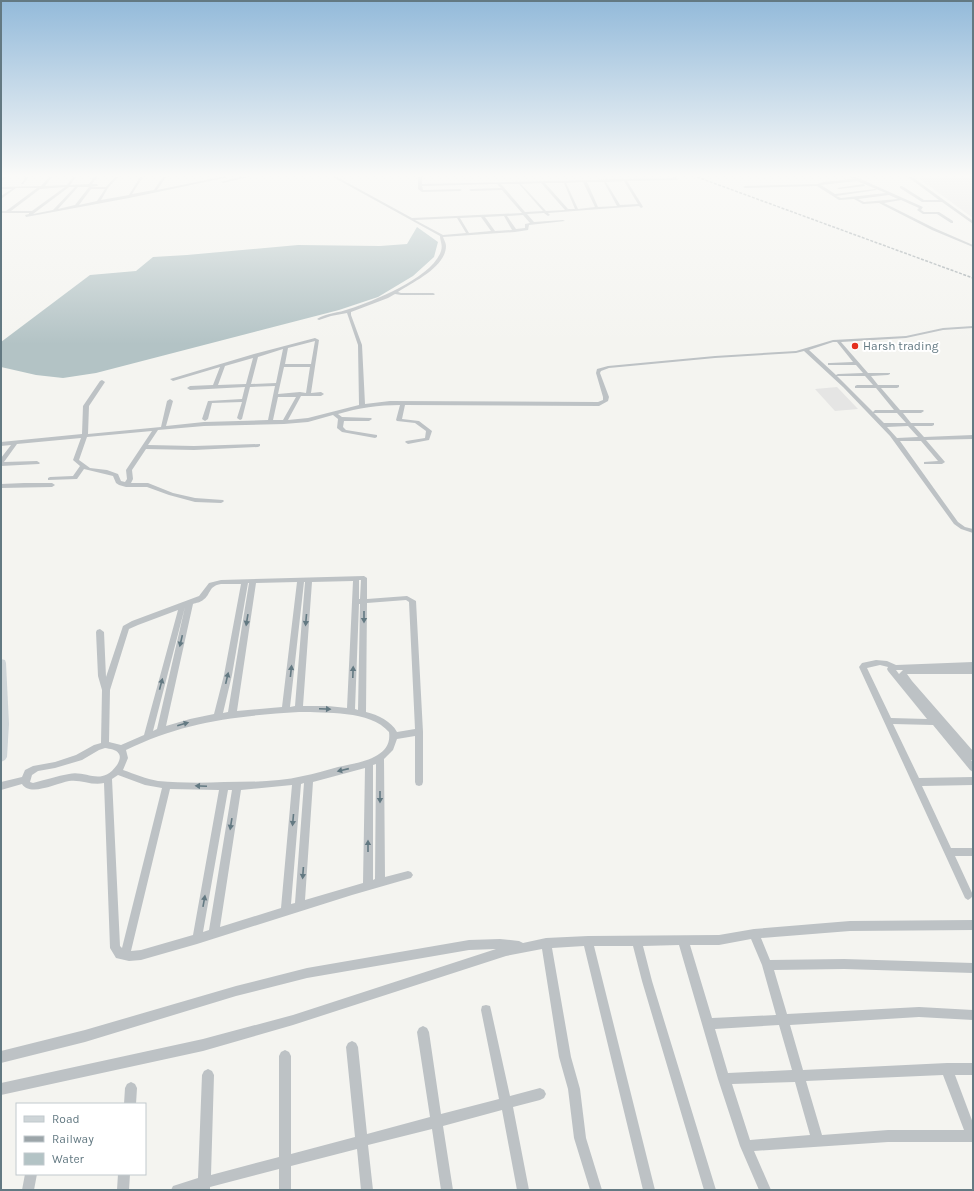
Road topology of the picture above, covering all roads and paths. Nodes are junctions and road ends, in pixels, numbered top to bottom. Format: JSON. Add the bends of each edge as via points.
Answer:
{"nodes":[{"id":1,"x":436,"y":233,"type":"edge"},
{"id":2,"x":443,"y":233,"type":"edge"},
{"id":3,"x":486,"y":233,"type":"edge"},
{"id":4,"x":941,"y":233,"type":"edge"},
{"id":5,"x":468,"y":234,"type":"joint"},
{"id":6,"x":448,"y":235,"type":"junction"},
{"id":7,"x":442,"y":236,"type":"junction"},
{"id":8,"x":973,"y":246,"type":"edge"},
{"id":9,"x":394,"y":292,"type":"junction"},
{"id":10,"x":433,"y":294,"type":"dead end"},
{"id":11,"x":349,"y":311,"type":"junction"},
{"id":12,"x":319,"y":319,"type":"dead end"},
{"id":13,"x":973,"y":327,"type":"edge"},
{"id":14,"x":838,"y":341,"type":"junction"},
{"id":15,"x":286,"y":347,"type":"junction"},
{"id":16,"x":806,"y":350,"type":"junction"},
{"id":17,"x":256,"y":355,"type":"junction"},
{"id":18,"x":857,"y":363,"type":"junction"},
{"id":19,"x":830,"y":364,"type":"dead end"},
{"id":20,"x":223,"y":365,"type":"junction"},
{"id":21,"x":313,"y":365,"type":"junction"},
{"id":22,"x":283,"y":366,"type":"junction"},
{"id":23,"x":867,"y":374,"type":"junction"},
{"id":24,"x":888,"y":374,"type":"dead end"},
{"id":25,"x":838,"y":375,"type":"dead end"},
{"id":26,"x":173,"y":379,"type":"dead end"},
{"id":27,"x":102,"y":382,"type":"dead end"},
{"id":28,"x":278,"y":384,"type":"junction"},
{"id":29,"x":248,"y":386,"type":"junction"},
{"id":30,"x":878,"y":386,"type":"junction"},
{"id":31,"x":897,"y":386,"type":"dead end"},
{"id":32,"x":216,"y":387,"type":"junction"},
{"id":33,"x":857,"y":387,"type":"dead end"},
{"id":34,"x":190,"y":388,"type":"dead end"},
{"id":35,"x":300,"y":394,"type":"junction"},
{"id":36,"x":308,"y":394,"type":"junction"},
{"id":37,"x":321,"y":394,"type":"dead end"},
{"id":38,"x":276,"y":396,"type":"junction"},
{"id":39,"x":244,"y":400,"type":"junction"},
{"id":40,"x":170,"y":401,"type":"dead end"},
{"id":41,"x":403,"y":403,"type":"junction"},
{"id":42,"x":362,"y":406,"type":"junction"},
{"id":43,"x":899,"y":411,"type":"junction"},
{"id":44,"x":921,"y":411,"type":"dead end"},
{"id":45,"x":875,"y":412,"type":"dead end"},
{"id":46,"x":334,"y":413,"type":"junction"},
{"id":47,"x":240,"y":418,"type":"dead end"},
{"id":48,"x":205,"y":419,"type":"dead end"},
{"id":49,"x":341,"y":419,"type":"junction"},
{"id":50,"x":369,"y":419,"type":"dead end"},
{"id":51,"x":270,"y":422,"type":"junction"},
{"id":52,"x":284,"y":422,"type":"junction"},
{"id":53,"x":910,"y":424,"type":"junction"},
{"id":54,"x":932,"y":424,"type":"dead end"},
{"id":55,"x":883,"y":425,"type":"junction"},
{"id":56,"x":163,"y":428,"type":"junction"},
{"id":57,"x":156,"y":429,"type":"junction"},
{"id":58,"x":85,"y":435,"type":"junction"},
{"id":59,"x":375,"y":436,"type":"dead end"},
{"id":60,"x":973,"y":437,"type":"edge"},
{"id":61,"x":922,"y":439,"type":"junction"},
{"id":62,"x":895,"y":440,"type":"junction"},
{"id":63,"x":408,"y":442,"type":"dead end"},
{"id":64,"x":15,"y":443,"type":"junction"},
{"id":65,"x":1,"y":444,"type":"edge"},
{"id":66,"x":258,"y":445,"type":"dead end"},
{"id":67,"x":145,"y":447,"type":"junction"},
{"id":68,"x":1,"y":463,"type":"edge"},
{"id":69,"x":37,"y":463,"type":"dead end"},
{"id":70,"x":926,"y":463,"type":"dead end"},
{"id":71,"x":84,"y":465,"type":"junction"},
{"id":72,"x":128,"y":472,"type":"junction"},
{"id":73,"x":116,"y":474,"type":"junction"},
{"id":74,"x":126,"y":485,"type":"junction"},
{"id":75,"x":1,"y":486,"type":"edge"},
{"id":76,"x":221,"y":501,"type":"dead end"},
{"id":77,"x":973,"y":531,"type":"edge"},
{"id":78,"x":360,"y":579,"type":"junction"},
{"id":79,"x":300,"y":581,"type":"junction"},
{"id":80,"x":309,"y":581,"type":"junction"},
{"id":81,"x":249,"y":582,"type":"junction"},
{"id":82,"x":355,"y":602,"type":"junction"},
{"id":83,"x":364,"y":602,"type":"junction"},
{"id":84,"x":190,"y":603,"type":"junction"},
{"id":85,"x":182,"y":607,"type":"junction"},
{"id":86,"x":100,"y":632,"type":"dead end"},
{"id":87,"x":1,"y":663,"type":"edge"},
{"id":88,"x":973,"y":665,"type":"edge"},
{"id":89,"x":894,"y":667,"type":"junction"},
{"id":90,"x":973,"y":671,"type":"edge"},
{"id":91,"x":106,"y":690,"type":"junction"},
{"id":92,"x":299,"y":709,"type":"junction"},
{"id":93,"x":286,"y":710,"type":"junction"},
{"id":94,"x":351,"y":711,"type":"junction"},
{"id":95,"x":232,"y":714,"type":"junction"},
{"id":96,"x":362,"y":714,"type":"junction"},
{"id":97,"x":218,"y":716,"type":"junction"},
{"id":98,"x":888,"y":722,"type":"junction"},
{"id":99,"x":934,"y":722,"type":"junction"},
{"id":100,"x":943,"y":722,"type":"junction"},
{"id":101,"x":161,"y":731,"type":"junction"},
{"id":102,"x":419,"y":732,"type":"junction"},
{"id":103,"x":148,"y":735,"type":"junction"},
{"id":104,"x":394,"y":736,"type":"junction"},
{"id":105,"x":105,"y":745,"type":"junction"},
{"id":106,"x":121,"y":749,"type":"junction"},
{"id":107,"x":1,"y":757,"type":"edge"},
{"id":108,"x":973,"y":757,"type":"edge"},
{"id":109,"x":380,"y":758,"type":"junction"},
{"id":110,"x":369,"y":762,"type":"junction"},
{"id":111,"x":973,"y":768,"type":"edge"},
{"id":112,"x":118,"y":771,"type":"junction"},
{"id":113,"x":108,"y":778,"type":"junction"},
{"id":114,"x":309,"y":778,"type":"junction"},
{"id":115,"x":25,"y":780,"type":"junction"},
{"id":116,"x":297,"y":781,"type":"junction"},
{"id":117,"x":419,"y":782,"type":"dead end"},
{"id":118,"x":916,"y":782,"type":"junction"},
{"id":119,"x":972,"y":782,"type":"edge"},
{"id":120,"x":167,"y":785,"type":"junction"},
{"id":121,"x":1,"y":786,"type":"edge"},
{"id":122,"x":224,"y":786,"type":"junction"},
{"id":123,"x":237,"y":786,"type":"junction"},
{"id":124,"x":949,"y":852,"type":"junction"},
{"id":125,"x":973,"y":852,"type":"edge"},
{"id":126,"x":408,"y":875,"type":"dead end"},
{"id":127,"x":380,"y":882,"type":"junction"},
{"id":128,"x":368,"y":885,"type":"junction"},
{"id":129,"x":968,"y":895,"type":"dead end"},
{"id":130,"x":300,"y":906,"type":"junction"},
{"id":131,"x":286,"y":910,"type":"junction"},
{"id":132,"x":973,"y":925,"type":"edge"},
{"id":133,"x":214,"y":934,"type":"junction"},
{"id":134,"x":754,"y":934,"type":"junction"},
{"id":135,"x":198,"y":939,"type":"junction"},
{"id":136,"x":637,"y":940,"type":"junction"},
{"id":137,"x":683,"y":940,"type":"junction"},
{"id":138,"x":588,"y":941,"type":"junction"},
{"id":139,"x":546,"y":943,"type":"junction"},
{"id":140,"x":524,"y":947,"type":"junction"},
{"id":141,"x":125,"y":955,"type":"junction"},
{"id":142,"x":767,"y":965,"type":"junction"},
{"id":143,"x":973,"y":968,"type":"edge"},
{"id":144,"x":486,"y":1010,"type":"dead end"},
{"id":145,"x":973,"y":1015,"type":"edge"},
{"id":146,"x":783,"y":1020,"type":"junction"},
{"id":147,"x":708,"y":1024,"type":"junction"},
{"id":148,"x":423,"y":1032,"type":"dead end"},
{"id":149,"x":352,"y":1047,"type":"dead end"},
{"id":150,"x":285,"y":1056,"type":"dead end"},
{"id":151,"x":1,"y":1057,"type":"edge"},
{"id":152,"x":947,"y":1069,"type":"junction"},
{"id":153,"x":973,"y":1069,"type":"edge"},
{"id":154,"x":208,"y":1075,"type":"dead end"},
{"id":155,"x":800,"y":1077,"type":"junction"},
{"id":156,"x":724,"y":1080,"type":"junction"},
{"id":157,"x":131,"y":1088,"type":"dead end"},
{"id":158,"x":1,"y":1089,"type":"edge"},
{"id":159,"x":540,"y":1094,"type":"dead end"},
{"id":160,"x":130,"y":1103,"type":"edge"},
{"id":161,"x":506,"y":1103,"type":"junction"},
{"id":162,"x":437,"y":1122,"type":"junction"},
{"id":163,"x":972,"y":1136,"type":"edge"},
{"id":164,"x":362,"y":1141,"type":"junction"},
{"id":165,"x":818,"y":1141,"type":"junction"},
{"id":166,"x":746,"y":1146,"type":"junction"},
{"id":167,"x":284,"y":1162,"type":"junction"},
{"id":168,"x":31,"y":1175,"type":"edge"},
{"id":169,"x":124,"y":1175,"type":"edge"},
{"id":170,"x":205,"y":1186,"type":"edge"},
{"id":171,"x":28,"y":1190,"type":"edge"},
{"id":172,"x":123,"y":1190,"type":"edge"},
{"id":173,"x":178,"y":1190,"type":"edge"},
{"id":174,"x":285,"y":1190,"type":"edge"},
{"id":175,"x":367,"y":1190,"type":"edge"},
{"id":176,"x":448,"y":1190,"type":"edge"},
{"id":177,"x":523,"y":1190,"type":"edge"},
{"id":178,"x":596,"y":1190,"type":"edge"},
{"id":179,"x":649,"y":1190,"type":"edge"},
{"id":180,"x":710,"y":1190,"type":"edge"},
{"id":181,"x":765,"y":1190,"type":"edge"}],
"edges":[{"from":1,"to":7,"type":"street"},
{"from":2,"to":6,"type":"street"},
{"from":3,"to":5,"type":"street"},
{"from":4,"to":8,"type":"street"},
{"from":5,"to":6,"type":"street"},
{"from":6,"to":7,"type":"street"},
{"from":7,"to":9,"type":"street","via":[[444,251],[434,267]]},
{"from":9,"to":10,"type":"street"},
{"from":9,"to":11,"type":"street"},
{"from":11,"to":12,"type":"street"},
{"from":11,"to":42,"type":"street","via":[[348,315],[360,345]]},
{"from":13,"to":14,"type":"street","via":[[906,337]]},
{"from":14,"to":16,"type":"street"},
{"from":14,"to":18,"type":"street"},
{"from":15,"to":17,"type":"street"},
{"from":15,"to":21,"type":"street","via":[[316,339]]},
{"from":15,"to":22,"type":"street"},
{"from":16,"to":41,"type":"street","via":[[608,367],[599,370],[598,373],[606,397],[605,401],[599,404]]},
{"from":16,"to":55,"type":"street"},
{"from":17,"to":20,"type":"street"},
{"from":17,"to":29,"type":"street"},
{"from":18,"to":19,"type":"street"},
{"from":18,"to":23,"type":"street"},
{"from":20,"to":26,"type":"street"},
{"from":20,"to":32,"type":"street"},
{"from":21,"to":22,"type":"street"},
{"from":21,"to":36,"type":"street"},
{"from":22,"to":28,"type":"street"},
{"from":23,"to":24,"type":"street"},
{"from":23,"to":25,"type":"street"},
{"from":23,"to":30,"type":"street"},
{"from":27,"to":58,"type":"street","via":[[86,406]]},
{"from":28,"to":29,"type":"street"},
{"from":28,"to":38,"type":"street"},
{"from":29,"to":32,"type":"street"},
{"from":29,"to":39,"type":"street"},
{"from":30,"to":31,"type":"street"},
{"from":30,"to":33,"type":"street"},
{"from":30,"to":43,"type":"street"},
{"from":32,"to":34,"type":"street"},
{"from":35,"to":36,"type":"street"},
{"from":35,"to":38,"type":"street"},
{"from":35,"to":52,"type":"street"},
{"from":36,"to":37,"type":"street"},
{"from":38,"to":51,"type":"street"},
{"from":39,"to":47,"type":"street"},
{"from":39,"to":48,"type":"street","via":[[210,402]]},
{"from":40,"to":56,"type":"street"},
{"from":41,"to":42,"type":"street"},
{"from":41,"to":63,"type":"street","via":[[399,420],[417,422],[429,430],[427,439]]},
{"from":42,"to":46,"type":"street"},
{"from":43,"to":44,"type":"street"},
{"from":43,"to":45,"type":"street"},
{"from":43,"to":53,"type":"street"},
{"from":46,"to":49,"type":"street"},
{"from":46,"to":52,"type":"street","via":[[308,420]]},
{"from":49,"to":50,"type":"street"},
{"from":49,"to":59,"type":"street","via":[[340,428],[344,431]]},
{"from":51,"to":52,"type":"street"},
{"from":51,"to":56,"type":"street"},
{"from":53,"to":54,"type":"street"},
{"from":53,"to":55,"type":"street"},
{"from":53,"to":61,"type":"street"},
{"from":55,"to":62,"type":"street"},
{"from":56,"to":57,"type":"street"},
{"from":57,"to":58,"type":"street"},
{"from":57,"to":67,"type":"street"},
{"from":58,"to":64,"type":"street"},
{"from":58,"to":71,"type":"street","via":[[76,458]]},
{"from":60,"to":61,"type":"street"},
{"from":61,"to":62,"type":"street"},
{"from":61,"to":70,"type":"street","via":[[942,462]]},
{"from":62,"to":77,"type":"street","via":[[956,523]]},
{"from":64,"to":65,"type":"street"},
{"from":64,"to":68,"type":"street"},
{"from":66,"to":67,"type":"street"},
{"from":67,"to":72,"type":"street"},
{"from":68,"to":69,"type":"street"},
{"from":71,"to":73,"type":"street","via":[[88,469]]},
{"from":71,"to":75,"type":"street","via":[[75,478]]},
{"from":72,"to":73,"type":"street"},
{"from":72,"to":74,"type":"street","via":[[131,476]]},
{"from":73,"to":74,"type":"street","via":[[118,482]]},
{"from":74,"to":76,"type":"street","via":[[148,485],[195,500]]},
{"from":78,"to":80,"type":"street"},
{"from":78,"to":82,"type":"street"},
{"from":78,"to":83,"type":"street"},
{"from":79,"to":80,"type":"street"},
{"from":79,"to":81,"type":"street"},
{"from":93,"to":79,"type":"street","one_way":true},
{"from":80,"to":92,"type":"street","one_way":true},
{"from":81,"to":84,"type":"street","via":[[212,584],[202,598]]},
{"from":81,"to":95,"type":"street","one_way":true},
{"from":97,"to":81,"type":"street","one_way":true},
{"from":82,"to":83,"type":"street"},
{"from":94,"to":82,"type":"street","one_way":true},
{"from":83,"to":96,"type":"street","one_way":true},
{"from":83,"to":102,"type":"street","via":[[407,598],[412,601]]},
{"from":84,"to":85,"type":"street"},
{"from":84,"to":101,"type":"street","one_way":true},
{"from":85,"to":91,"type":"street","via":[[126,628]]},
{"from":103,"to":85,"type":"street","one_way":true},
{"from":86,"to":91,"type":"street","via":[[102,676]]},
{"from":87,"to":107,"type":"main road"},
{"from":88,"to":89,"type":"street"},
{"from":89,"to":98,"type":"street","via":[[876,663],[863,667]]},
{"from":89,"to":99,"type":"street","via":[[890,668],[893,673]]},
{"from":90,"to":100,"type":"street","via":[[906,671],[903,674]]},
{"from":91,"to":105,"type":"street"},
{"from":92,"to":93,"type":"street"},
{"from":92,"to":94,"type":"street","one_way":true},
{"from":93,"to":95,"type":"street"},
{"from":94,"to":96,"type":"street"},
{"from":95,"to":97,"type":"street"},
{"from":96,"to":104,"type":"street","via":[[386,723]]},
{"from":101,"to":97,"type":"street","one_way":true},
{"from":98,"to":99,"type":"street"},
{"from":98,"to":118,"type":"street"},
{"from":99,"to":100,"type":"street"},
{"from":99,"to":111,"type":"street"},
{"from":100,"to":108,"type":"street"},
{"from":101,"to":103,"type":"street"},
{"from":102,"to":104,"type":"street"},
{"from":102,"to":117,"type":"street"},
{"from":103,"to":106,"type":"street"},
{"from":104,"to":109,"type":"street","via":[[392,746]]},
{"from":105,"to":106,"type":"street"},
{"from":105,"to":115,"type":"street","via":[[78,758],[36,768],[28,773]]},
{"from":106,"to":112,"type":"street","via":[[125,756]]},
{"from":109,"to":110,"type":"street"},
{"from":109,"to":127,"type":"street","one_way":true},
{"from":110,"to":114,"type":"street","one_way":true,"via":[[359,767]]},
{"from":128,"to":110,"type":"street","one_way":true},
{"from":112,"to":113,"type":"street"},
{"from":112,"to":120,"type":"street","via":[[154,784]]},
{"from":113,"to":115,"type":"street","via":[[92,782],[70,777],[34,787],[27,785]]},
{"from":113,"to":141,"type":"street","via":[[115,948],[120,954]]},
{"from":114,"to":116,"type":"street"},
{"from":114,"to":130,"type":"street","one_way":true},
{"from":115,"to":121,"type":"street"},
{"from":116,"to":123,"type":"street"},
{"from":116,"to":131,"type":"street","one_way":true},
{"from":118,"to":119,"type":"street"},
{"from":118,"to":124,"type":"street"},
{"from":122,"to":120,"type":"street","one_way":true},
{"from":120,"to":141,"type":"street"},
{"from":122,"to":123,"type":"street"},
{"from":135,"to":122,"type":"street","one_way":true},
{"from":123,"to":133,"type":"street","one_way":true},
{"from":124,"to":125,"type":"street"},
{"from":124,"to":129,"type":"street"},
{"from":126,"to":127,"type":"street"},
{"from":127,"to":128,"type":"street"},
{"from":128,"to":130,"type":"street"},
{"from":130,"to":131,"type":"street"},
{"from":131,"to":133,"type":"street"},
{"from":132,"to":134,"type":"street","via":[[850,926]]},
{"from":133,"to":135,"type":"street"},
{"from":134,"to":137,"type":"street","via":[[719,940]]},
{"from":134,"to":142,"type":"street"},
{"from":135,"to":141,"type":"street","via":[[141,955]]},
{"from":136,"to":137,"type":"street"},
{"from":136,"to":138,"type":"street"},
{"from":136,"to":180,"type":"street"},
{"from":137,"to":147,"type":"street"},
{"from":138,"to":139,"type":"street"},
{"from":138,"to":179,"type":"street"},
{"from":139,"to":140,"type":"street"},
{"from":139,"to":178,"type":"street","via":[[574,1089],[580,1138]]},
{"from":140,"to":151,"type":"street","via":[[500,944],[469,945],[307,973]]},
{"from":140,"to":158,"type":"street","via":[[294,1020],[203,1045]]},
{"from":142,"to":143,"type":"street","via":[[847,962]]},
{"from":142,"to":146,"type":"street"},
{"from":144,"to":161,"type":"street"},
{"from":145,"to":146,"type":"street","via":[[919,1012]]},
{"from":146,"to":147,"type":"street"},
{"from":146,"to":155,"type":"street"},
{"from":147,"to":156,"type":"street"},
{"from":148,"to":162,"type":"street"},
{"from":149,"to":164,"type":"street"},
{"from":150,"to":167,"type":"street"},
{"from":152,"to":153,"type":"street"},
{"from":152,"to":155,"type":"street"},
{"from":152,"to":163,"type":"street"},
{"from":154,"to":170,"type":"street"},
{"from":155,"to":156,"type":"street"},
{"from":155,"to":165,"type":"street"},
{"from":156,"to":166,"type":"street"},
{"from":157,"to":160,"type":"street"},
{"from":159,"to":161,"type":"street"},
{"from":161,"to":162,"type":"street"},
{"from":161,"to":177,"type":"street"},
{"from":162,"to":164,"type":"street"},
{"from":162,"to":176,"type":"street"},
{"from":163,"to":165,"type":"street","via":[[888,1136]]},
{"from":164,"to":167,"type":"street"},
{"from":164,"to":175,"type":"street"},
{"from":165,"to":166,"type":"street"},
{"from":166,"to":181,"type":"street"},
{"from":167,"to":170,"type":"street"},
{"from":167,"to":174,"type":"street"},
{"from":168,"to":171,"type":"street"},
{"from":169,"to":172,"type":"street"},
{"from":170,"to":173,"type":"street"}]}
